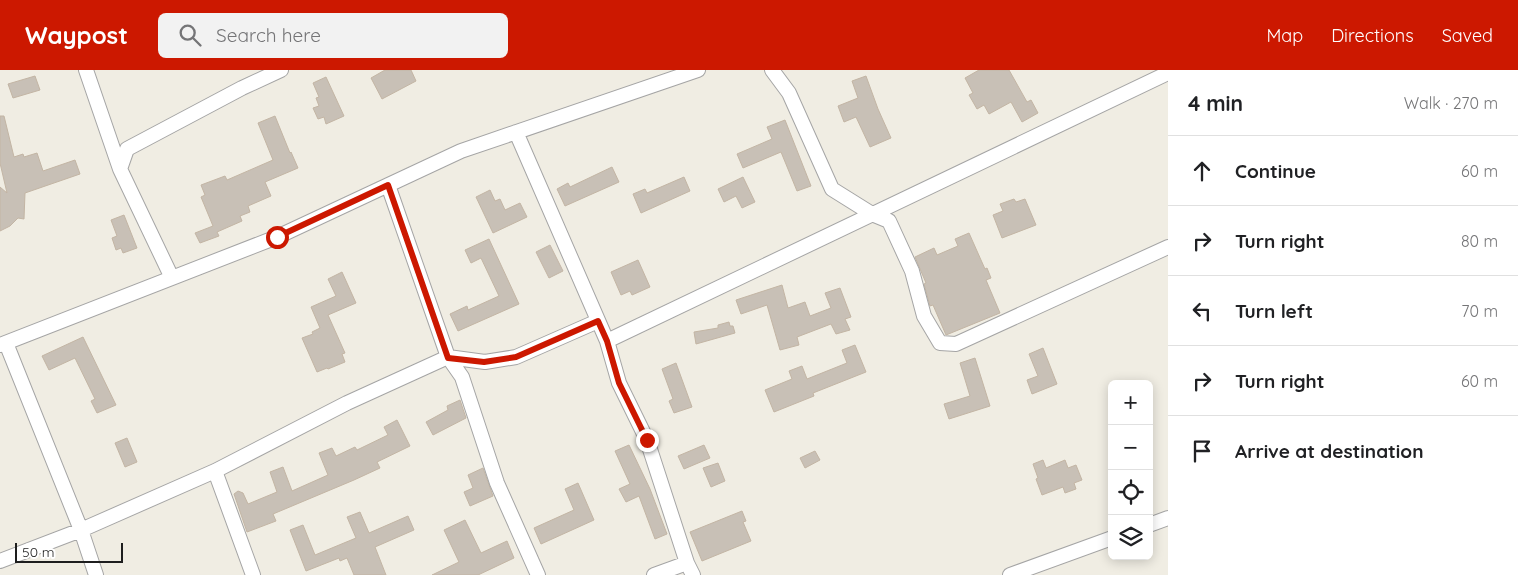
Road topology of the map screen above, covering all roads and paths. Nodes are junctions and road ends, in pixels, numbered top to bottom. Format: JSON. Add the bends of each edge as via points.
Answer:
{"nodes":[{"id":1,"x":86,"y":70,"type":"edge"},
{"id":2,"x":280,"y":70,"type":"edge"},
{"id":3,"x":698,"y":70,"type":"edge"},
{"id":4,"x":772,"y":70,"type":"edge"},
{"id":5,"x":1168,"y":73,"type":"edge"},
{"id":6,"x":516,"y":132,"type":"junction"},
{"id":7,"x":120,"y":168,"type":"junction"},
{"id":8,"x":388,"y":185,"type":"junction"},
{"id":9,"x":872,"y":214,"type":"junction"},
{"id":10,"x":1168,"y":247,"type":"edge"},
{"id":11,"x":172,"y":278,"type":"junction"},
{"id":12,"x":598,"y":321,"type":"junction"},
{"id":13,"x":607,"y":341,"type":"junction"},
{"id":14,"x":3,"y":344,"type":"edge"},
{"id":15,"x":448,"y":358,"type":"junction"},
{"id":16,"x":215,"y":471,"type":"junction"},
{"id":17,"x":1168,"y":518,"type":"edge"},
{"id":18,"x":1153,"y":524,"type":"edge"},
{"id":19,"x":81,"y":530,"type":"junction"},
{"id":20,"x":1108,"y":540,"type":"edge"},
{"id":21,"x":0,"y":561,"type":"edge"},
{"id":22,"x":690,"y":569,"type":"edge"},
{"id":23,"x":1034,"y":570,"type":"edge"},
{"id":24,"x":96,"y":575,"type":"edge"},
{"id":25,"x":253,"y":575,"type":"edge"},
{"id":26,"x":538,"y":575,"type":"edge"},
{"id":27,"x":654,"y":575,"type":"edge"},
{"id":28,"x":1010,"y":575,"type":"edge"}],
"edges":[{"from":1,"to":7,"type":"street"},
{"from":2,"to":7,"type":"street","via":[[127,149]]},
{"from":3,"to":6,"type":"street"},
{"from":4,"to":9,"type":"street","via":[[789,93],[832,189]]},
{"from":5,"to":9,"type":"street"},
{"from":6,"to":8,"type":"street","via":[[461,151]]},
{"from":6,"to":12,"type":"street"},
{"from":7,"to":11,"type":"street"},
{"from":8,"to":11,"type":"street","via":[[277,237]]},
{"from":8,"to":15,"type":"street"},
{"from":9,"to":10,"type":"street","via":[[889,221],[912,271],[924,316],[940,342],[956,344]]},
{"from":9,"to":13,"type":"street"},
{"from":11,"to":14,"type":"street"},
{"from":12,"to":13,"type":"street"},
{"from":12,"to":15,"type":"street","via":[[516,357],[484,362]]},
{"from":13,"to":22,"type":"street","via":[[619,383],[647,440]]},
{"from":14,"to":19,"type":"street"},
{"from":15,"to":16,"type":"street","via":[[348,403]]},
{"from":15,"to":26,"type":"street","via":[[462,377],[496,482]]},
{"from":16,"to":19,"type":"street"},
{"from":16,"to":25,"type":"street"},
{"from":17,"to":18,"type":"street"},
{"from":19,"to":21,"type":"street"},
{"from":19,"to":24,"type":"street"},
{"from":20,"to":23,"type":"street"},
{"from":22,"to":27,"type":"street"},
{"from":23,"to":28,"type":"street"}]}
